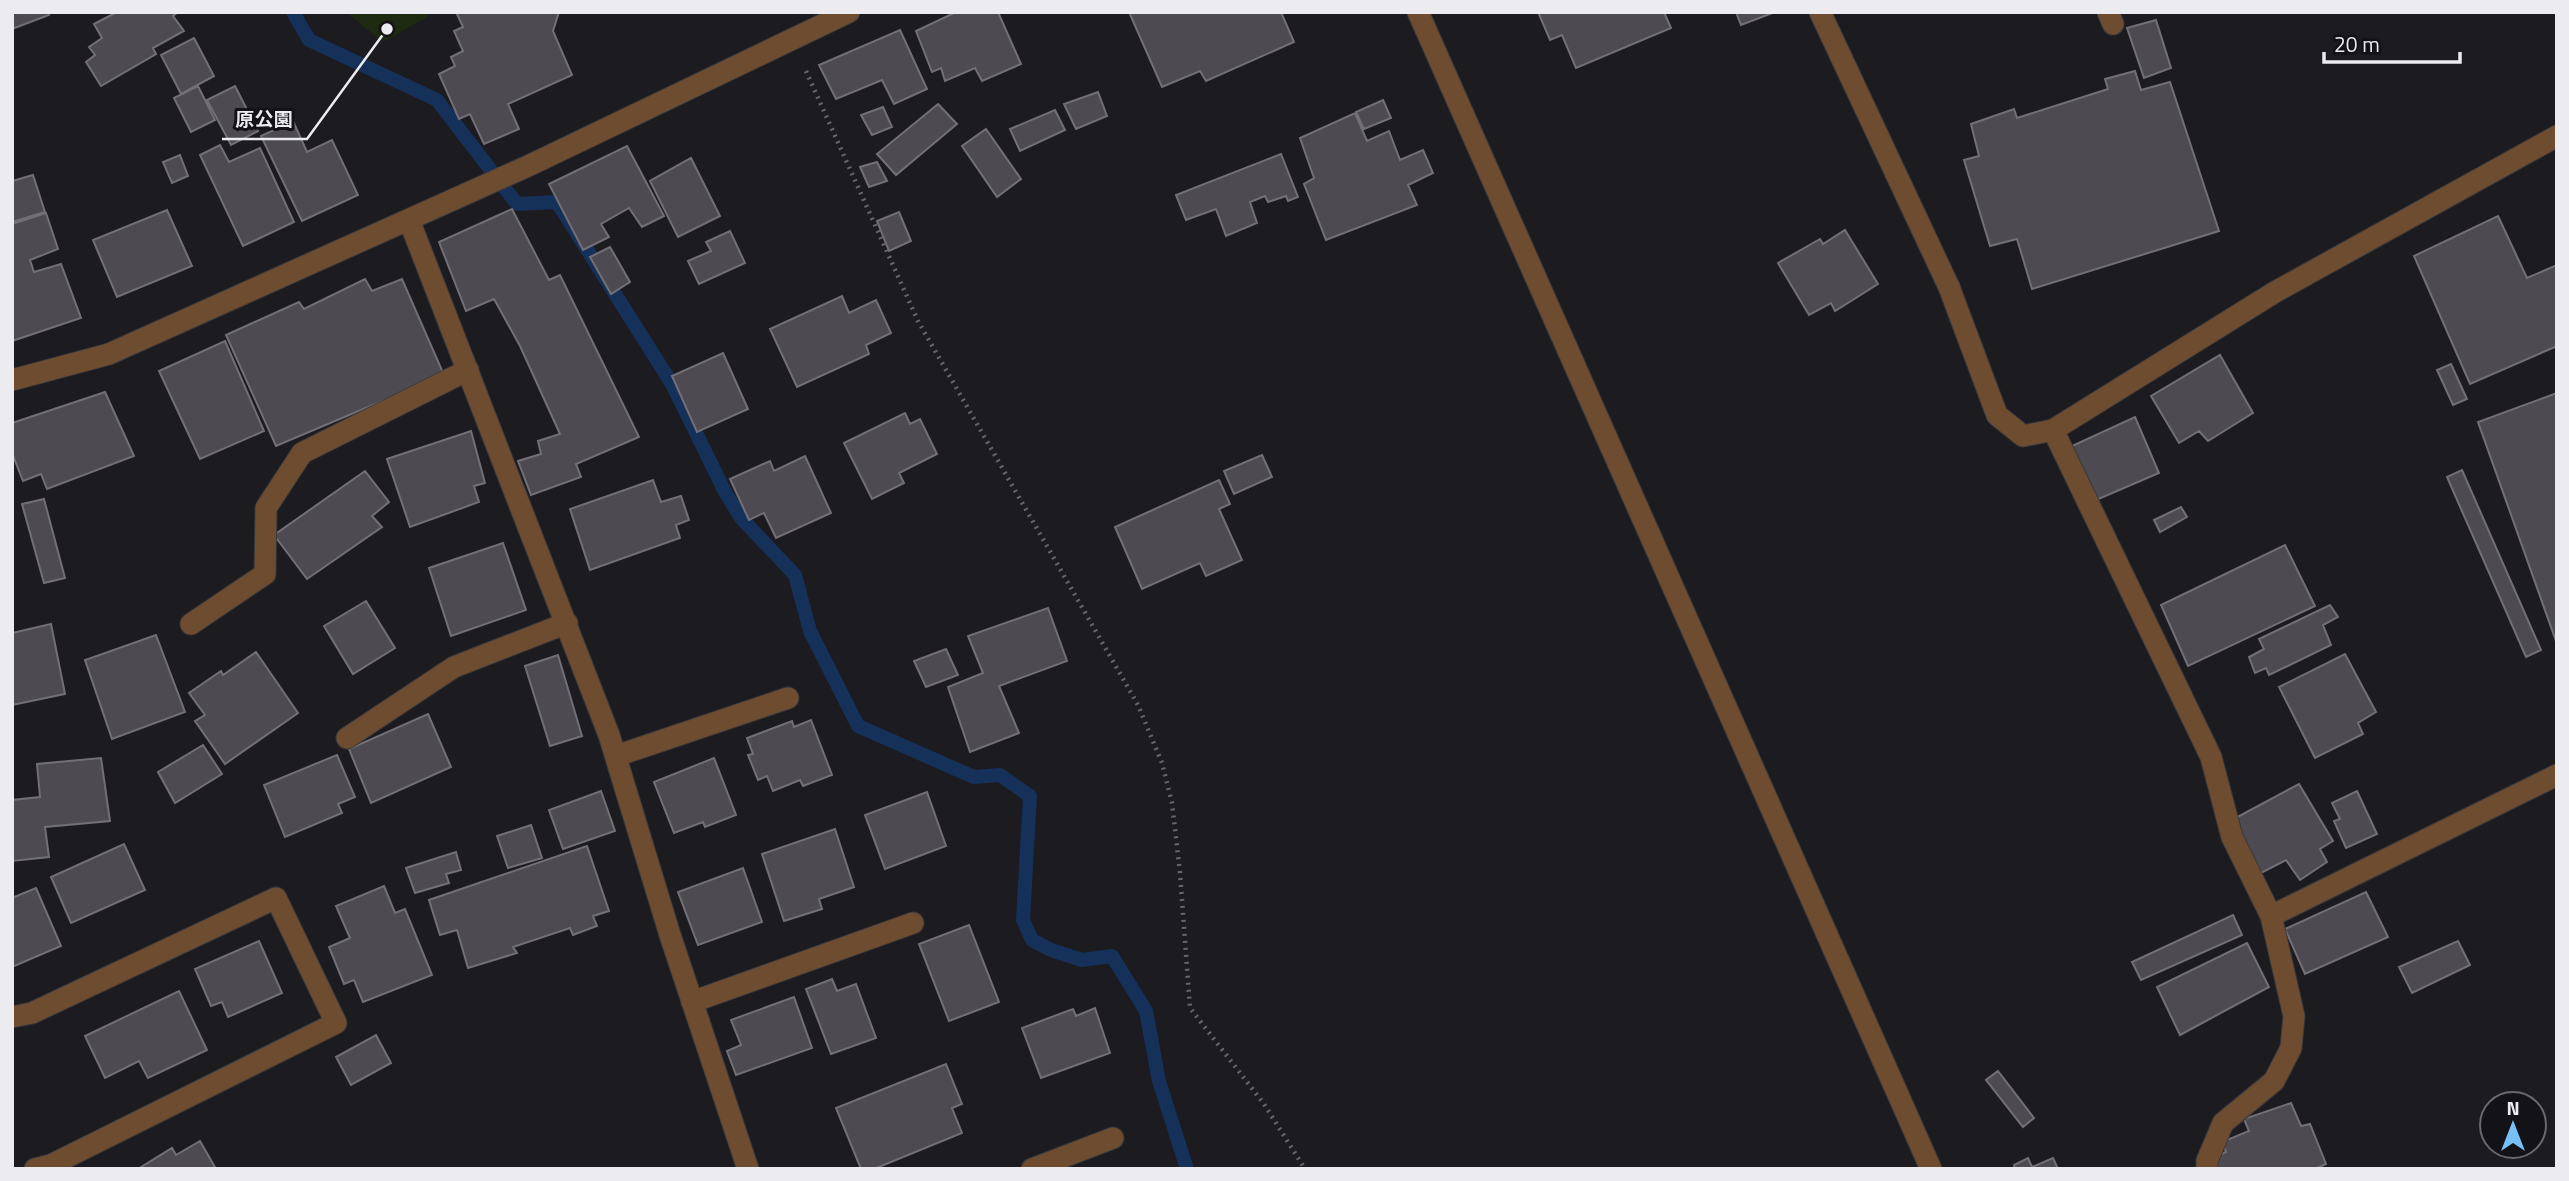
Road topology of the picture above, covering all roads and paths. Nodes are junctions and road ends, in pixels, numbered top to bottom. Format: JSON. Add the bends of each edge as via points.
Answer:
{"nodes":[{"id":1,"x":849,"y":12,"type":"edge"},
{"id":2,"x":1418,"y":12,"type":"edge"},
{"id":3,"x":1820,"y":12,"type":"edge"},
{"id":4,"x":792,"y":41,"type":"junction"},
{"id":5,"x":2557,"y":136,"type":"edge"},
{"id":6,"x":409,"y":220,"type":"junction"},
{"id":7,"x":468,"y":370,"type":"junction"},
{"id":8,"x":12,"y":380,"type":"edge"},
{"id":9,"x":2053,"y":430,"type":"junction"},
{"id":10,"x":191,"y":624,"type":"dead end"},
{"id":11,"x":567,"y":624,"type":"junction"},
{"id":12,"x":788,"y":698,"type":"dead end"},
{"id":13,"x":347,"y":738,"type":"dead end"},
{"id":14,"x":616,"y":756,"type":"junction"},
{"id":15,"x":2557,"y":775,"type":"edge"},
{"id":16,"x":2271,"y":916,"type":"junction"},
{"id":17,"x":913,"y":922,"type":"dead end"},
{"id":18,"x":692,"y":1002,"type":"junction"},
{"id":19,"x":12,"y":1017,"type":"edge"},
{"id":20,"x":1113,"y":1138,"type":"dead end"},
{"id":21,"x":35,"y":1169,"type":"edge"},
{"id":22,"x":748,"y":1169,"type":"edge"},
{"id":23,"x":1032,"y":1169,"type":"edge"},
{"id":24,"x":1305,"y":1169,"type":"edge"},
{"id":25,"x":1931,"y":1169,"type":"edge"},
{"id":26,"x":2207,"y":1169,"type":"edge"}],
"edges":[{"from":1,"to":4,"type":"street"},
{"from":2,"to":25,"type":"street"},
{"from":3,"to":9,"type":"street","via":[[1949,287],[1997,415],[2024,436]]},
{"from":4,"to":6,"type":"street"},
{"from":4,"to":24,"type":"path","via":[[918,321],[1139,705],[1172,803],[1190,1008],[1264,1104]]},
{"from":5,"to":9,"type":"street","via":[[2275,292]]},
{"from":6,"to":7,"type":"street"},
{"from":6,"to":8,"type":"street","via":[[109,354]]},
{"from":7,"to":10,"type":"street","via":[[302,453],[266,508],[265,575]]},
{"from":7,"to":11,"type":"street"},
{"from":9,"to":16,"type":"street","via":[[2211,757],[2232,837]]},
{"from":11,"to":13,"type":"street","via":[[454,667]]},
{"from":11,"to":14,"type":"street"},
{"from":12,"to":14,"type":"street"},
{"from":14,"to":18,"type":"street"},
{"from":15,"to":16,"type":"street"},
{"from":16,"to":26,"type":"street","via":[[2294,1016],[2291,1048],[2274,1081],[2223,1123]]},
{"from":17,"to":18,"type":"street"},
{"from":18,"to":22,"type":"street"},
{"from":19,"to":21,"type":"street","via":[[32,1013],[276,898],[337,1023]]},
{"from":20,"to":23,"type":"street"}]}
